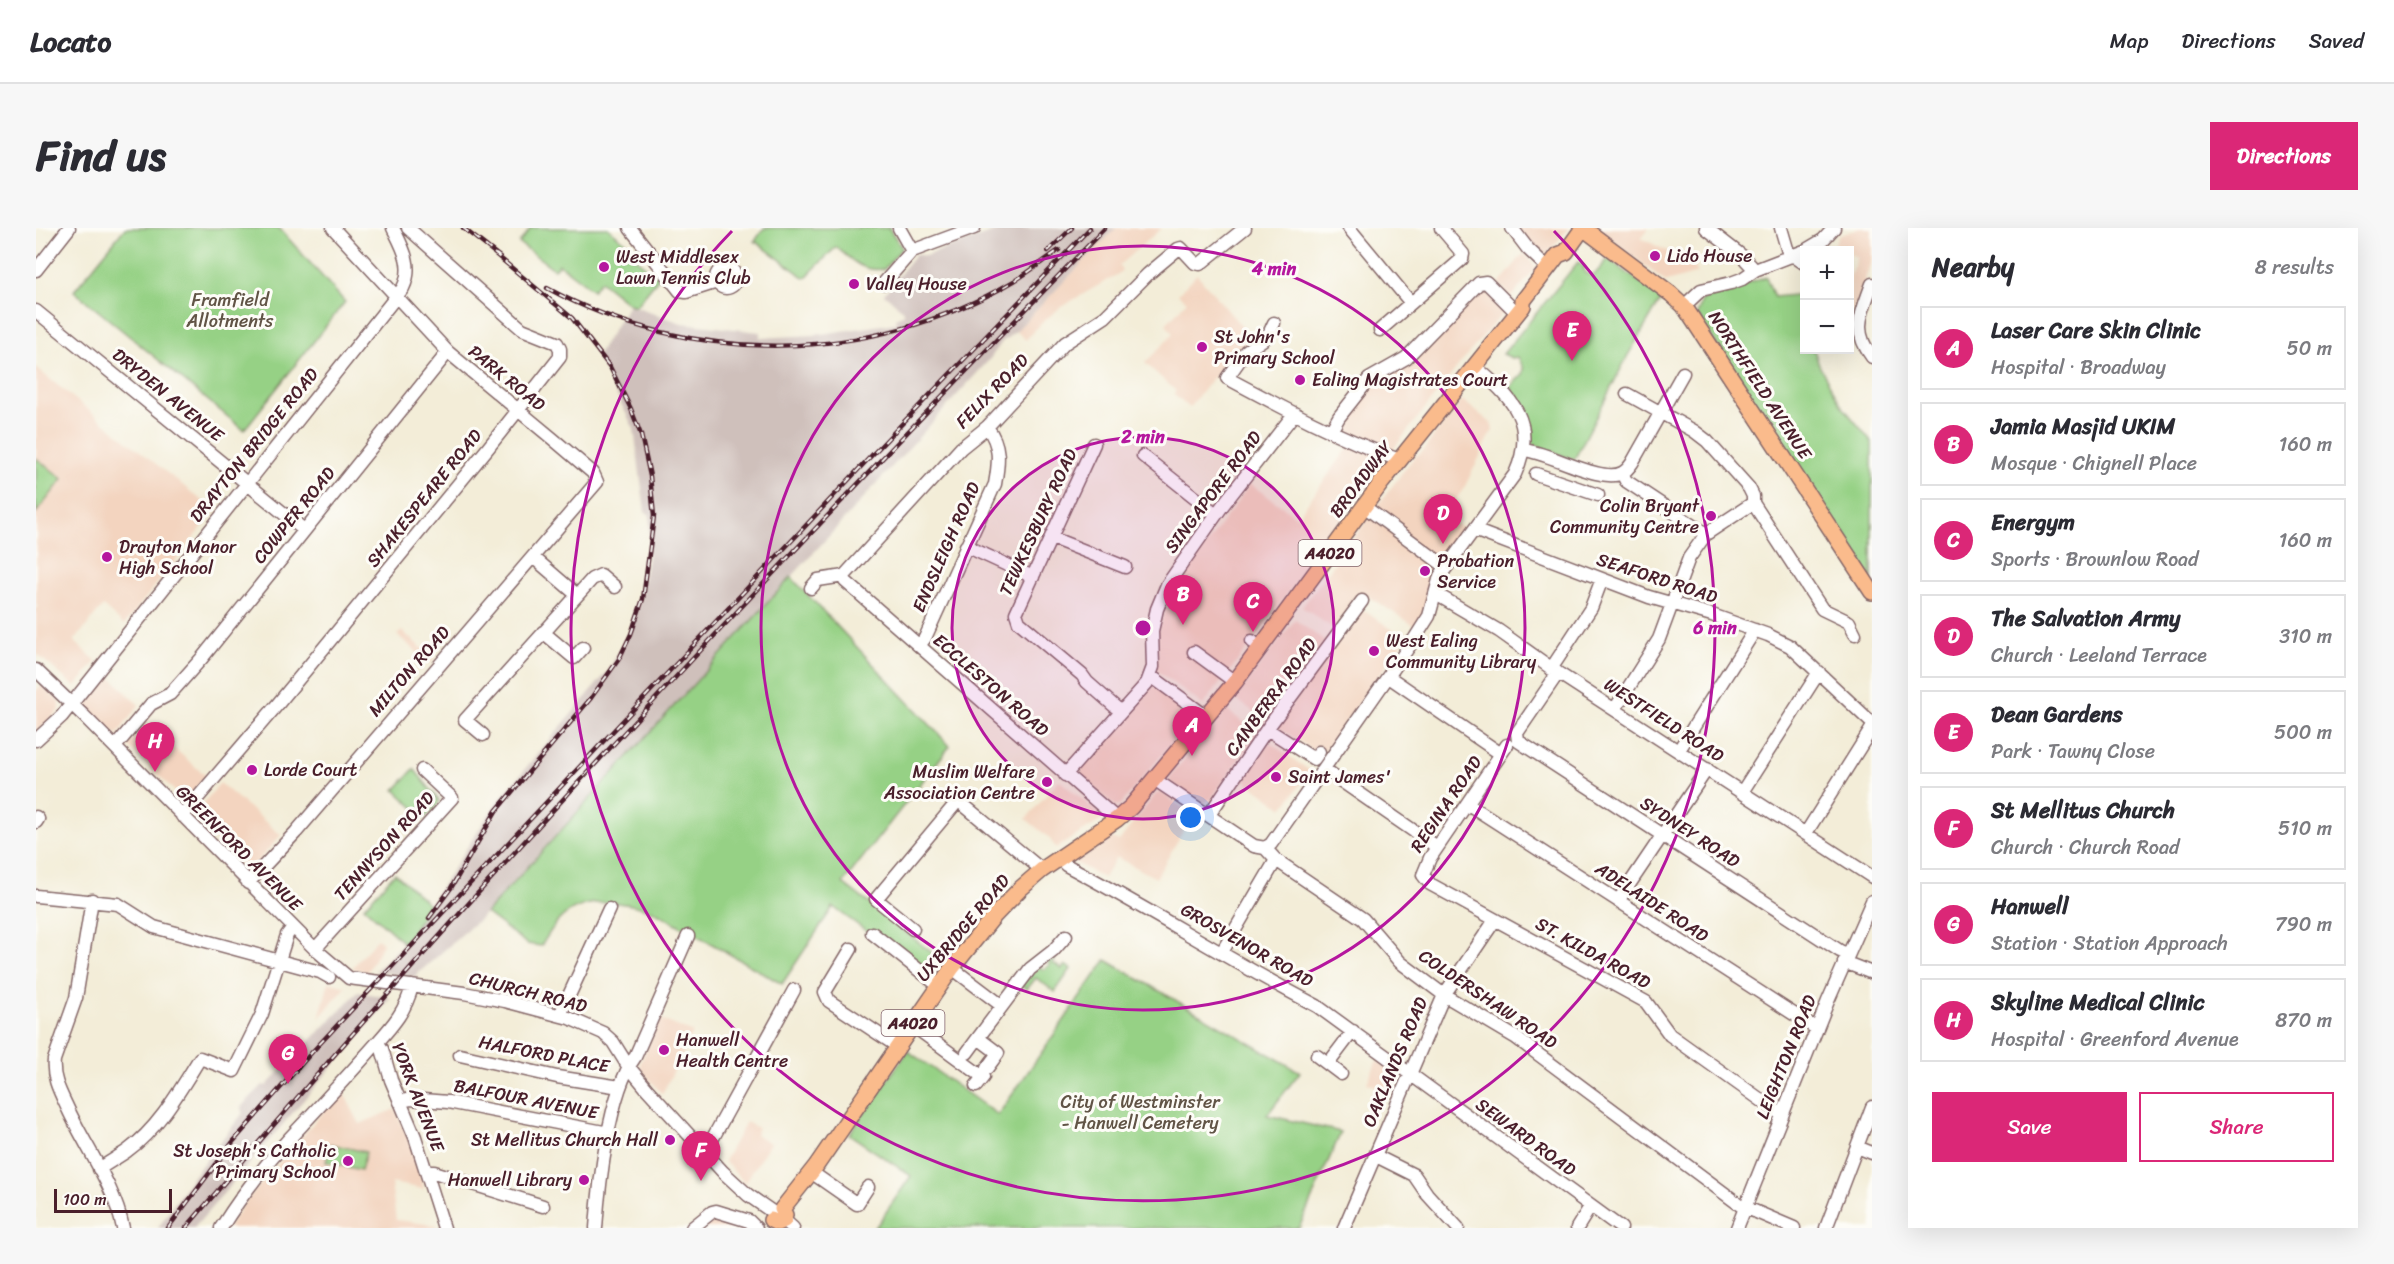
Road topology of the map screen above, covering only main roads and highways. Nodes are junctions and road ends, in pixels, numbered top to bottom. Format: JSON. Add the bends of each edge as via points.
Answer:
{"nodes":[{"id":1,"x":1583,"y":228,"type":"edge"},
{"id":2,"x":1606,"y":246,"type":"junction"},
{"id":3,"x":1565,"y":256,"type":"junction"},
{"id":4,"x":1520,"y":309,"type":"junction"},
{"id":5,"x":1872,"y":592,"type":"edge"},
{"id":6,"x":1059,"y":858,"type":"joint"},
{"id":7,"x":777,"y":1219,"type":"edge"}],
"edges":[{"from":1,"to":2,"type":"main road","name":"NORTHFIELD AVENUE"},
{"from":1,"to":3,"type":"main road","name":"BROADWAY","number":"A4020"},
{"from":2,"to":3,"type":"main road","via":[[1587,246]]},
{"from":2,"to":5,"type":"main road","name":"NORTHFIELD AVENUE","via":[[1684,306]]},
{"from":3,"to":4,"type":"main road","name":"BROADWAY","number":"A4020","via":[[1530,304]]},
{"from":3,"to":4,"type":"main road","name":"BROADWAY","number":"A4020","via":[[1558,255]]},
{"from":4,"to":6,"type":"main road","name":"BROADWAY","number":"A4020","via":[[1400,460],[1207,717],[1131,807]]},
{"from":6,"to":7,"type":"main road","name":"UXBRIDGE ROAD","number":"A4020","via":[[1020,889],[952,968]]}]}
